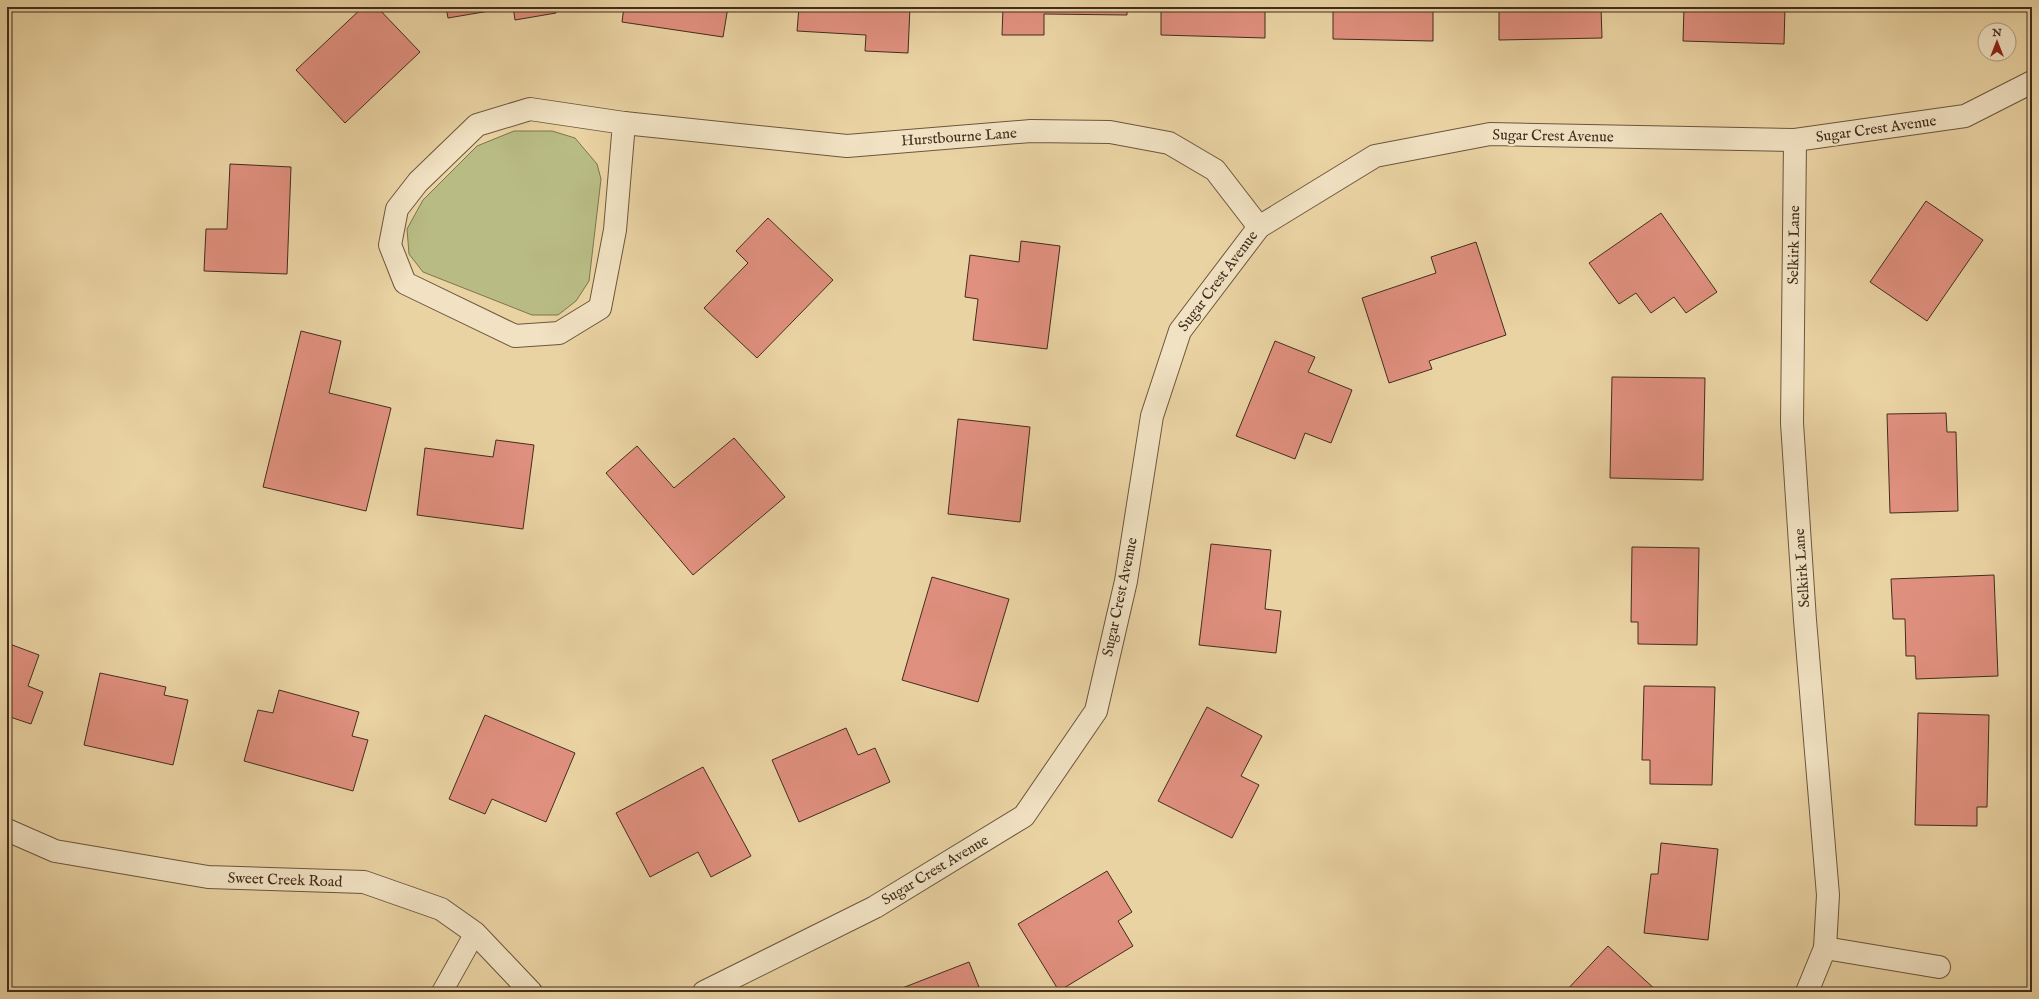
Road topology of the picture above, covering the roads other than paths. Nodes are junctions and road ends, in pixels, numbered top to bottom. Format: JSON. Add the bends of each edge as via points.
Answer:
{"nodes":[{"id":1,"x":2032,"y":82,"type":"edge"},
{"id":2,"x":624,"y":123,"type":"junction"},
{"id":3,"x":1795,"y":140,"type":"junction"},
{"id":4,"x":1259,"y":227,"type":"junction"},
{"id":5,"x":7,"y":830,"type":"edge"},
{"id":6,"x":475,"y":933,"type":"junction"},
{"id":7,"x":1825,"y":948,"type":"junction"},
{"id":8,"x":1939,"y":967,"type":"dead end"},
{"id":9,"x":442,"y":992,"type":"edge"},
{"id":10,"x":532,"y":992,"type":"edge"},
{"id":11,"x":704,"y":992,"type":"edge"},
{"id":12,"x":1807,"y":992,"type":"edge"}],
"edges":[{"from":1,"to":3,"type":"street","name":"Sugar Crest Avenue","via":[[1966,116]]},
{"from":2,"to":2,"type":"street","name":"Hurstbourne Lane","via":[[530,109],[477,126],[418,182],[398,209],[390,245],[405,283],[515,336],[559,333],[600,308],[615,230]]},
{"from":2,"to":4,"type":"street","name":"Hurstbourne Lane","via":[[847,146],[1031,132],[1110,132],[1169,143],[1215,170]]},
{"from":3,"to":4,"type":"street","name":"Sugar Crest Avenue","via":[[1490,134],[1375,156]]},
{"from":3,"to":7,"type":"street","name":"Selkirk Lane","via":[[1792,423],[1805,620],[1828,894]]},
{"from":4,"to":11,"type":"street","name":"Sugar Crest Avenue","via":[[1180,331],[1152,416],[1126,581],[1096,711],[1024,816],[875,907]]},
{"from":5,"to":6,"type":"street","name":"Sweet Creek Road","via":[[55,851],[208,877],[364,882],[441,909]]},
{"from":6,"to":9,"type":"lane"},
{"from":6,"to":10,"type":"street","name":"Sweet Creek Road"},
{"from":7,"to":8,"type":"street"},
{"from":7,"to":12,"type":"street","name":"Selkirk Lane"}]}
